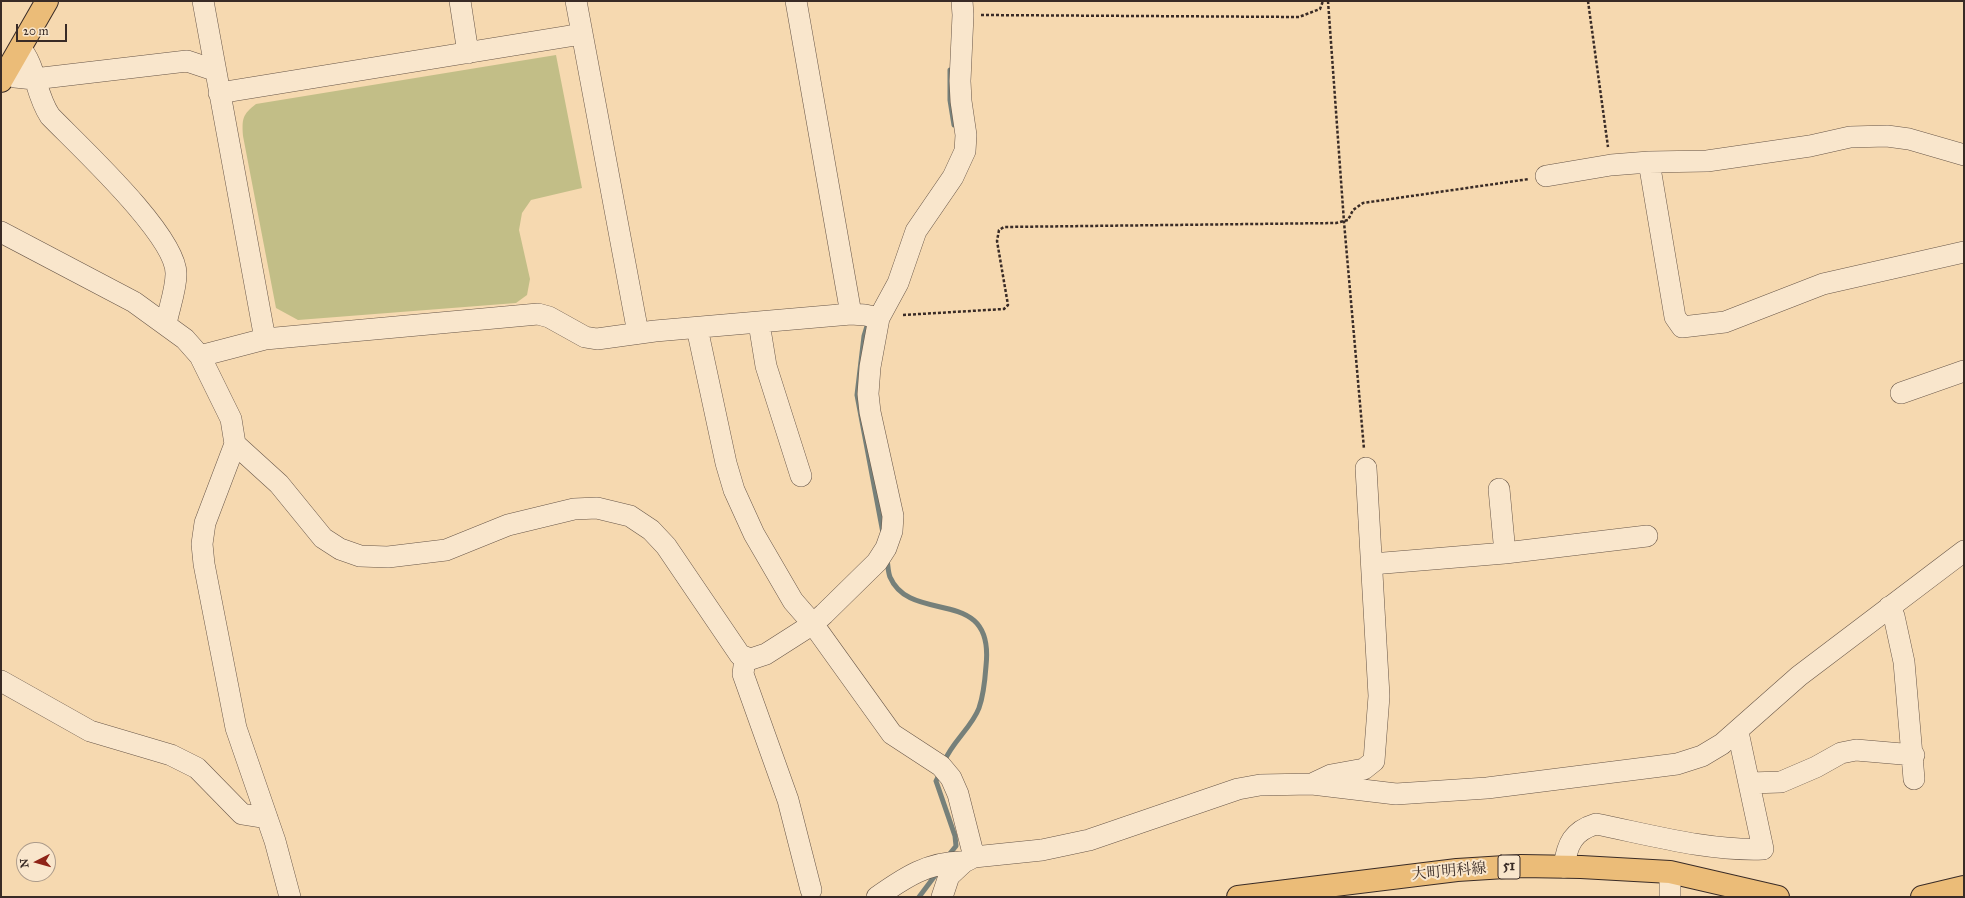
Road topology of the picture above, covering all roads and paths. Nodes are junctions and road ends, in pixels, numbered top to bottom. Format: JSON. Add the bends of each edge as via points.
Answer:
{"nodes":[{"id":1,"x":47,"y":1,"type":"edge"},
{"id":2,"x":203,"y":1,"type":"edge"},
{"id":3,"x":460,"y":1,"type":"edge"},
{"id":4,"x":576,"y":1,"type":"edge"},
{"id":5,"x":796,"y":1,"type":"edge"},
{"id":6,"x":1323,"y":1,"type":"edge"},
{"id":7,"x":1328,"y":1,"type":"edge"},
{"id":8,"x":1588,"y":1,"type":"edge"},
{"id":9,"x":962,"y":8,"type":"edge"},
{"id":10,"x":582,"y":34,"type":"junction"},
{"id":11,"x":20,"y":48,"type":"junction"},
{"id":12,"x":468,"y":53,"type":"junction"},
{"id":13,"x":214,"y":67,"type":"junction"},
{"id":14,"x":4,"y":76,"type":"edge"},
{"id":15,"x":34,"y":78,"type":"junction"},
{"id":16,"x":219,"y":93,"type":"junction"},
{"id":17,"x":1964,"y":155,"type":"edge"},
{"id":18,"x":1649,"y":162,"type":"junction"},
{"id":19,"x":1611,"y":166,"type":"junction"},
{"id":20,"x":1546,"y":176,"type":"joint"},
{"id":21,"x":1344,"y":222,"type":"junction"},
{"id":22,"x":1,"y":232,"type":"edge"},
{"id":23,"x":1964,"y":252,"type":"edge"},
{"id":24,"x":850,"y":314,"type":"junction"},
{"id":25,"x":879,"y":318,"type":"junction"},
{"id":26,"x":759,"y":323,"type":"junction"},
{"id":27,"x":166,"y":324,"type":"junction"},
{"id":28,"x":697,"y":328,"type":"junction"},
{"id":29,"x":638,"y":333,"type":"junction"},
{"id":30,"x":265,"y":339,"type":"junction"},
{"id":31,"x":200,"y":356,"type":"junction"},
{"id":32,"x":1964,"y":371,"type":"edge"},
{"id":33,"x":1901,"y":393,"type":"dead end"},
{"id":34,"x":235,"y":444,"type":"junction"},
{"id":35,"x":1366,"y":468,"type":"joint"},
{"id":36,"x":801,"y":476,"type":"dead end"},
{"id":37,"x":1499,"y":488,"type":"dead end"},
{"id":38,"x":1647,"y":536,"type":"dead end"},
{"id":39,"x":1964,"y":551,"type":"edge"},
{"id":40,"x":1505,"y":553,"type":"junction"},
{"id":41,"x":1372,"y":564,"type":"junction"},
{"id":42,"x":1889,"y":607,"type":"junction"},
{"id":43,"x":813,"y":624,"type":"junction"},
{"id":44,"x":745,"y":658,"type":"junction"},
{"id":45,"x":1,"y":681,"type":"edge"},
{"id":46,"x":1738,"y":732,"type":"junction"},
{"id":47,"x":1914,"y":755,"type":"junction"},
{"id":48,"x":1914,"y":779,"type":"dead end"},
{"id":49,"x":1312,"y":784,"type":"junction"},
{"id":50,"x":1752,"y":792,"type":"junction"},
{"id":51,"x":267,"y":818,"type":"junction"},
{"id":52,"x":969,"y":860,"type":"junction"},
{"id":53,"x":1564,"y":866,"type":"junction"},
{"id":54,"x":1670,"y":872,"type":"junction"},
{"id":55,"x":1964,"y":887,"type":"edge"},
{"id":56,"x":811,"y":890,"type":"dead end"},
{"id":57,"x":290,"y":897,"type":"edge"},
{"id":58,"x":876,"y":897,"type":"edge"},
{"id":59,"x":942,"y":897,"type":"edge"},
{"id":60,"x":1238,"y":897,"type":"edge"},
{"id":61,"x":1670,"y":897,"type":"edge"},
{"id":62,"x":1778,"y":897,"type":"edge"},
{"id":63,"x":1922,"y":897,"type":"edge"}],
"edges":[{"from":1,"to":11,"type":"main road"},
{"from":2,"to":13,"type":"street"},
{"from":3,"to":12,"type":"street"},
{"from":4,"to":10,"type":"street"},
{"from":5,"to":24,"type":"street"},
{"from":6,"to":9,"type":"path","via":[[1320,9],[1299,17]]},
{"from":7,"to":21,"type":"path"},
{"from":8,"to":19,"type":"path"},
{"from":9,"to":25,"type":"street","via":[[960,101],[966,135],[965,151],[953,178],[916,231],[898,283]]},
{"from":10,"to":12,"type":"street"},
{"from":10,"to":29,"type":"street"},
{"from":11,"to":14,"type":"main road"},
{"from":11,"to":15,"type":"street","via":[[27,55]]},
{"from":12,"to":16,"type":"street"},
{"from":13,"to":15,"type":"street","via":[[208,68],[187,61]]},
{"from":13,"to":16,"type":"street"},
{"from":14,"to":15,"type":"street"},
{"from":15,"to":27,"type":"street","via":[[43,105],[50,116],[143,213],[174,260],[176,273]]},
{"from":16,"to":30,"type":"street"},
{"from":17,"to":18,"type":"street","via":[[1909,139],[1887,136],[1850,137],[1810,146],[1707,161]]},
{"from":18,"to":19,"type":"street"},
{"from":18,"to":23,"type":"street","via":[[1676,317],[1682,327],[1725,322],[1823,284]]},
{"from":19,"to":20,"type":"street"},
{"from":20,"to":21,"type":"path","via":[[1363,203],[1357,206]]},
{"from":21,"to":25,"type":"path","via":[[1004,227],[999,230],[997,241],[1008,305],[1004,309]]},
{"from":21,"to":35,"type":"path"},
{"from":22,"to":27,"type":"street","via":[[134,302]]},
{"from":24,"to":25,"type":"street"},
{"from":24,"to":26,"type":"street"},
{"from":25,"to":43,"type":"street","via":[[868,394],[893,516],[892,531],[886,548],[877,562]]},
{"from":26,"to":28,"type":"street"},
{"from":26,"to":36,"type":"street","via":[[766,366]]},
{"from":27,"to":31,"type":"street","via":[[185,339]]},
{"from":28,"to":29,"type":"street"},
{"from":28,"to":43,"type":"street","via":[[734,490],[770,564],[793,601]]},
{"from":29,"to":30,"type":"street","via":[[597,339],[585,337],[549,317],[538,314]]},
{"from":30,"to":31,"type":"street"},
{"from":31,"to":34,"type":"street","via":[[231,419]]},
{"from":32,"to":33,"type":"street"},
{"from":34,"to":44,"type":"street","via":[[246,451],[279,484],[323,538],[340,549],[360,556],[388,557],[446,550],[508,525],[574,509],[598,508],[630,516],[651,530],[666,546],[740,655]]},
{"from":34,"to":51,"type":"street","via":[[205,523],[202,544],[236,728]]},
{"from":35,"to":41,"type":"street"},
{"from":37,"to":40,"type":"street"},
{"from":38,"to":40,"type":"street"},
{"from":39,"to":42,"type":"street"},
{"from":40,"to":41,"type":"street"},
{"from":41,"to":49,"type":"street","via":[[1379,696],[1374,761],[1364,769],[1332,775]]},
{"from":42,"to":46,"type":"street","via":[[1799,676]]},
{"from":42,"to":47,"type":"street","via":[[1894,616],[1904,662]]},
{"from":43,"to":44,"type":"street","via":[[766,654],[752,659]]},
{"from":43,"to":52,"type":"street","via":[[892,734],[941,766],[951,778],[958,794]]},
{"from":44,"to":56,"type":"street","via":[[743,674],[788,800]]},
{"from":45,"to":51,"type":"street","via":[[90,731],[171,755],[197,768],[242,814]]},
{"from":46,"to":49,"type":"street","via":[[1702,756],[1677,764],[1502,786],[1396,794]]},
{"from":46,"to":50,"type":"street"},
{"from":47,"to":48,"type":"street"},
{"from":47,"to":50,"type":"street","via":[[1856,750],[1841,753],[1816,767]]},
{"from":49,"to":52,"type":"street","via":[[1260,785],[1238,789],[1089,840],[1042,850]]},
{"from":50,"to":53,"type":"street","via":[[1764,849],[1698,844],[1596,824],[1583,828],[1573,840],[1566,852]]},
{"from":51,"to":57,"type":"street"},
{"from":52,"to":58,"type":"street","via":[[942,862],[920,870]]},
{"from":52,"to":59,"type":"street","via":[[949,876]]},
{"from":53,"to":54,"type":"main road","name":"大町明科線","number":"51"},
{"from":53,"to":60,"type":"main road","name":"大町明科線","number":"51","via":[[1457,870]]},
{"from":54,"to":61,"type":"street"},
{"from":54,"to":62,"type":"main road","name":"大町明科線","number":"51"},
{"from":55,"to":63,"type":"main road"}]}
